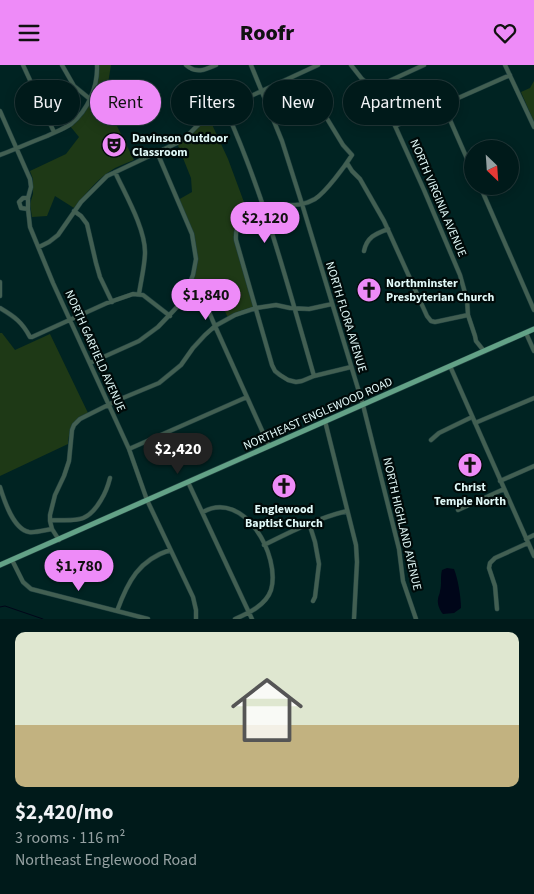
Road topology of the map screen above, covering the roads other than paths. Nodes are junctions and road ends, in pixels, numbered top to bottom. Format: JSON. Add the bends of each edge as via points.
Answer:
{"nodes":[{"id":1,"x":24,"y":65,"type":"edge"},
{"id":2,"x":62,"y":65,"type":"edge"},
{"id":3,"x":97,"y":65,"type":"edge"},
{"id":4,"x":186,"y":65,"type":"edge"},
{"id":5,"x":216,"y":65,"type":"edge"},
{"id":6,"x":251,"y":65,"type":"edge"},
{"id":7,"x":318,"y":65,"type":"edge"},
{"id":8,"x":351,"y":65,"type":"edge"},
{"id":9,"x":424,"y":65,"type":"edge"},
{"id":10,"x":505,"y":65,"type":"edge"},
{"id":11,"x":510,"y":75,"type":"junction"},
{"id":12,"x":96,"y":80,"type":"edge"},
{"id":13,"x":363,"y":80,"type":"edge"},
{"id":14,"x":391,"y":80,"type":"edge"},
{"id":15,"x":262,"y":91,"type":"junction"},
{"id":16,"x":253,"y":95,"type":"edge"},
{"id":17,"x":459,"y":97,"type":"edge"},
{"id":18,"x":90,"y":99,"type":"joint"},
{"id":19,"x":0,"y":111,"type":"edge"},
{"id":20,"x":198,"y":125,"type":"edge"},
{"id":21,"x":233,"y":125,"type":"edge"},
{"id":22,"x":331,"y":125,"type":"edge"},
{"id":23,"x":452,"y":125,"type":"edge"},
{"id":24,"x":395,"y":126,"type":"edge"},
{"id":25,"x":534,"y":127,"type":"edge"},
{"id":26,"x":54,"y":132,"type":"junction"},
{"id":27,"x":17,"y":149,"type":"junction"},
{"id":28,"x":157,"y":152,"type":"junction"},
{"id":29,"x":464,"y":152,"type":"edge"},
{"id":30,"x":0,"y":155,"type":"edge"},
{"id":31,"x":347,"y":163,"type":"junction"},
{"id":32,"x":116,"y":171,"type":"junction"},
{"id":33,"x":484,"y":195,"type":"edge"},
{"id":34,"x":28,"y":198,"type":"junction"},
{"id":35,"x":302,"y":204,"type":"junction"},
{"id":36,"x":28,"y":209,"type":"junction"},
{"id":37,"x":263,"y":209,"type":"junction"},
{"id":38,"x":74,"y":211,"type":"junction"},
{"id":39,"x":388,"y":229,"type":"junction"},
{"id":40,"x":38,"y":247,"type":"junction"},
{"id":41,"x":364,"y":251,"type":"dead end"},
{"id":42,"x":0,"y":282,"type":"edge"},
{"id":43,"x":190,"y":284,"type":"junction"},
{"id":44,"x":140,"y":294,"type":"junction"},
{"id":45,"x":0,"y":296,"type":"edge"},
{"id":46,"x":112,"y":301,"type":"junction"},
{"id":47,"x":332,"y":304,"type":"junction"},
{"id":48,"x":0,"y":308,"type":"edge"},
{"id":49,"x":256,"y":308,"type":"junction"},
{"id":50,"x":294,"y":308,"type":"junction"},
{"id":51,"x":534,"y":310,"type":"edge"},
{"id":52,"x":468,"y":315,"type":"junction"},
{"id":53,"x":170,"y":316,"type":"junction"},
{"id":54,"x":70,"y":320,"type":"junction"},
{"id":55,"x":215,"y":326,"type":"junction"},
{"id":56,"x":534,"y":329,"type":"edge"},
{"id":57,"x":526,"y":333,"type":"junction"},
{"id":58,"x":484,"y":351,"type":"junction"},
{"id":59,"x":534,"y":351,"type":"edge"},
{"id":60,"x":90,"y":363,"type":"junction"},
{"id":61,"x":450,"y":366,"type":"junction"},
{"id":62,"x":351,"y":367,"type":"junction"},
{"id":63,"x":314,"y":377,"type":"junction"},
{"id":64,"x":247,"y":397,"type":"junction"},
{"id":65,"x":534,"y":398,"type":"edge"},
{"id":66,"x":109,"y":405,"type":"junction"},
{"id":67,"x":363,"y":405,"type":"junction"},
{"id":68,"x":472,"y":417,"type":"junction"},
{"id":69,"x":325,"y":421,"type":"junction"},
{"id":70,"x":475,"y":423,"type":"junction"},
{"id":71,"x":430,"y":440,"type":"dead end"},
{"id":72,"x":269,"y":446,"type":"junction"},
{"id":73,"x":129,"y":449,"type":"junction"},
{"id":74,"x":534,"y":466,"type":"edge"},
{"id":75,"x":110,"y":478,"type":"dead end"},
{"id":76,"x":188,"y":481,"type":"junction"},
{"id":77,"x":500,"y":481,"type":"junction"},
{"id":78,"x":0,"y":487,"type":"edge"},
{"id":79,"x":504,"y":489,"type":"junction"},
{"id":80,"x":148,"y":500,"type":"junction"},
{"id":81,"x":458,"y":510,"type":"dead end"},
{"id":82,"x":347,"y":511,"type":"junction"},
{"id":83,"x":203,"y":512,"type":"junction"},
{"id":84,"x":50,"y":520,"type":"junction"},
{"id":85,"x":309,"y":523,"type":"junction"},
{"id":86,"x":52,"y":529,"type":"junction"},
{"id":87,"x":534,"y":535,"type":"edge"},
{"id":88,"x":59,"y":540,"type":"junction"},
{"id":89,"x":527,"y":541,"type":"junction"},
{"id":90,"x":264,"y":545,"type":"junction"},
{"id":91,"x":170,"y":550,"type":"junction"},
{"id":92,"x":534,"y":556,"type":"edge"},
{"id":93,"x":12,"y":560,"type":"junction"},
{"id":94,"x":0,"y":565,"type":"edge"},
{"id":95,"x":313,"y":601,"type":"dead end"},
{"id":96,"x":497,"y":609,"type":"dead end"},
{"id":97,"x":118,"y":611,"type":"junction"},
{"id":98,"x":249,"y":613,"type":"junction"},
{"id":99,"x":148,"y":619,"type":"edge"},
{"id":100,"x":196,"y":619,"type":"edge"},
{"id":101,"x":236,"y":619,"type":"edge"},
{"id":102,"x":252,"y":619,"type":"edge"},
{"id":103,"x":354,"y":619,"type":"edge"},
{"id":104,"x":416,"y":619,"type":"edge"}],
"edges":[{"from":1,"to":26,"type":"street"},
{"from":2,"to":18,"type":"street","via":[[74,86]]},
{"from":3,"to":12,"type":"street"},
{"from":4,"to":5,"type":"street","via":[[199,71]]},
{"from":6,"to":15,"type":"street","name":"NORTH FLORA AVENUE"},
{"from":7,"to":15,"type":"street"},
{"from":8,"to":13,"type":"street","name":"NORTH VIRGINIA AVENUE"},
{"from":9,"to":14,"type":"street"},
{"from":10,"to":11,"type":"street"},
{"from":11,"to":17,"type":"street"},
{"from":11,"to":25,"type":"street"},
{"from":15,"to":16,"type":"street"},
{"from":15,"to":35,"type":"street","name":"NORTH FLORA AVENUE"},
{"from":18,"to":26,"type":"street","via":[[74,121]]},
{"from":19,"to":27,"type":"street","name":"NORTH GARFIELD AVENUE"},
{"from":20,"to":28,"type":"street","via":[[177,143]]},
{"from":21,"to":37,"type":"street"},
{"from":22,"to":31,"type":"street","via":[[352,155]]},
{"from":23,"to":29,"type":"street"},
{"from":24,"to":52,"type":"street","name":"NORTH VIRGINIA AVENUE","via":[[460,275]]},
{"from":26,"to":27,"type":"street"},
{"from":27,"to":30,"type":"street"},
{"from":27,"to":34,"type":"street","name":"NORTH GARFIELD AVENUE","via":[[30,179]]},
{"from":28,"to":32,"type":"street"},
{"from":28,"to":43,"type":"street","via":[[192,234],[196,266]]},
{"from":31,"to":35,"type":"street","via":[[319,195]]},
{"from":31,"to":39,"type":"street","via":[[364,185]]},
{"from":32,"to":38,"type":"street","via":[[96,186]]},
{"from":32,"to":44,"type":"street","via":[[144,242]]},
{"from":33,"to":51,"type":"street"},
{"from":34,"to":36,"type":"street","name":"NORTH GARFIELD AVENUE"},
{"from":34,"to":36,"type":"street","name":"NORTH GARFIELD AVENUE","via":[[19,202],[21,208]]},
{"from":35,"to":37,"type":"street"},
{"from":35,"to":47,"type":"street","name":"NORTH FLORA AVENUE"},
{"from":36,"to":40,"type":"street","name":"NORTH GARFIELD AVENUE","via":[[30,227]]},
{"from":37,"to":49,"type":"street","via":[[245,215],[236,232]]},
{"from":37,"to":50,"type":"street"},
{"from":38,"to":40,"type":"street","via":[[58,235]]},
{"from":38,"to":46,"type":"street","via":[[87,224],[98,270]]},
{"from":39,"to":41,"type":"street","via":[[370,238]]},
{"from":39,"to":52,"type":"street","via":[[432,321]]},
{"from":40,"to":54,"type":"street","name":"NORTH GARFIELD AVENUE"},
{"from":42,"to":45,"type":"street"},
{"from":43,"to":53,"type":"street"},
{"from":43,"to":55,"type":"street","via":[[203,298]]},
{"from":44,"to":46,"type":"street"},
{"from":44,"to":53,"type":"street"},
{"from":46,"to":54,"type":"street"},
{"from":47,"to":50,"type":"street"},
{"from":47,"to":62,"type":"street","name":"NORTH FLORA AVENUE"},
{"from":48,"to":54,"type":"street","via":[[18,320],[30,337]]},
{"from":49,"to":50,"type":"street","via":[[276,305]]},
{"from":49,"to":55,"type":"street"},
{"from":49,"to":63,"type":"street","via":[[275,371],[296,382]]},
{"from":50,"to":63,"type":"street"},
{"from":52,"to":58,"type":"street","name":"NORTH VIRGINIA AVENUE","via":[[476,341]]},
{"from":53,"to":60,"type":"street","via":[[145,337]]},
{"from":54,"to":60,"type":"street","name":"NORTH GARFIELD AVENUE"},
{"from":55,"to":64,"type":"street"},
{"from":55,"to":66,"type":"street","via":[[165,379]]},
{"from":56,"to":57,"type":"main road","name":"NORTHEAST ENGLEWOOD ROAD"},
{"from":57,"to":58,"type":"main road","name":"NORTHEAST ENGLEWOOD ROAD"},
{"from":57,"to":59,"type":"street"},
{"from":58,"to":61,"type":"main road","name":"NORTHEAST ENGLEWOOD ROAD"},
{"from":60,"to":66,"type":"street","name":"NORTH GARFIELD AVENUE"},
{"from":61,"to":67,"type":"main road","name":"NORTHEAST ENGLEWOOD ROAD"},
{"from":61,"to":68,"type":"street"},
{"from":62,"to":63,"type":"street"},
{"from":62,"to":67,"type":"street","name":"NORTH FLORA AVENUE"},
{"from":64,"to":72,"type":"street"},
{"from":64,"to":73,"type":"street"},
{"from":65,"to":70,"type":"street"},
{"from":66,"to":73,"type":"street","name":"NORTH GARFIELD AVENUE"},
{"from":66,"to":84,"type":"street","via":[[80,419],[72,428],[69,461],[53,502]]},
{"from":67,"to":69,"type":"main road","name":"NORTHEAST ENGLEWOOD ROAD"},
{"from":67,"to":104,"type":"street","name":"NORTH HIGHLAND AVENUE","via":[[399,549],[403,581]]},
{"from":68,"to":70,"type":"street"},
{"from":68,"to":71,"type":"street"},
{"from":69,"to":72,"type":"main road","name":"NORTHEAST ENGLEWOOD ROAD"},
{"from":69,"to":82,"type":"street"},
{"from":70,"to":77,"type":"street"},
{"from":72,"to":76,"type":"main road","name":"NORTHEAST ENGLEWOOD ROAD"},
{"from":73,"to":80,"type":"street","name":"NORTH GARFIELD AVENUE"},
{"from":74,"to":77,"type":"street"},
{"from":75,"to":84,"type":"street","via":[[92,514],[75,520]]},
{"from":76,"to":80,"type":"main road","name":"NORTHEAST ENGLEWOOD ROAD"},
{"from":76,"to":83,"type":"street"},
{"from":77,"to":79,"type":"street"},
{"from":78,"to":86,"type":"street","via":[[20,528],[30,532]]},
{"from":79,"to":81,"type":"street"},
{"from":79,"to":89,"type":"street"},
{"from":80,"to":88,"type":"main road","name":"NORTHEAST ENGLEWOOD ROAD"},
{"from":80,"to":91,"type":"street","name":"NORTH GARFIELD AVENUE"},
{"from":82,"to":85,"type":"street"},
{"from":82,"to":103,"type":"street","via":[[356,552]]},
{"from":83,"to":90,"type":"street","via":[[219,508],[238,512],[254,527]]},
{"from":83,"to":98,"type":"street"},
{"from":84,"to":86,"type":"street"},
{"from":85,"to":90,"type":"street"},
{"from":85,"to":95,"type":"street","via":[[319,564]]},
{"from":86,"to":88,"type":"street"},
{"from":87,"to":89,"type":"street"},
{"from":88,"to":93,"type":"main road","name":"NORTHEAST ENGLEWOOD ROAD"},
{"from":89,"to":92,"type":"street"},
{"from":89,"to":96,"type":"street","via":[[490,563]]},
{"from":90,"to":98,"type":"street","via":[[271,569],[271,591],[260,606]]},
{"from":91,"to":97,"type":"street","via":[[138,570],[124,591]]},
{"from":91,"to":100,"type":"street","name":"NORTH GARFIELD AVENUE","via":[[194,601]]},
{"from":93,"to":94,"type":"main road","name":"NORTHEAST ENGLEWOOD ROAD"},
{"from":93,"to":97,"type":"street","via":[[23,582],[31,589]]},
{"from":97,"to":99,"type":"street"},
{"from":98,"to":101,"type":"street"},
{"from":98,"to":102,"type":"street"}]}
